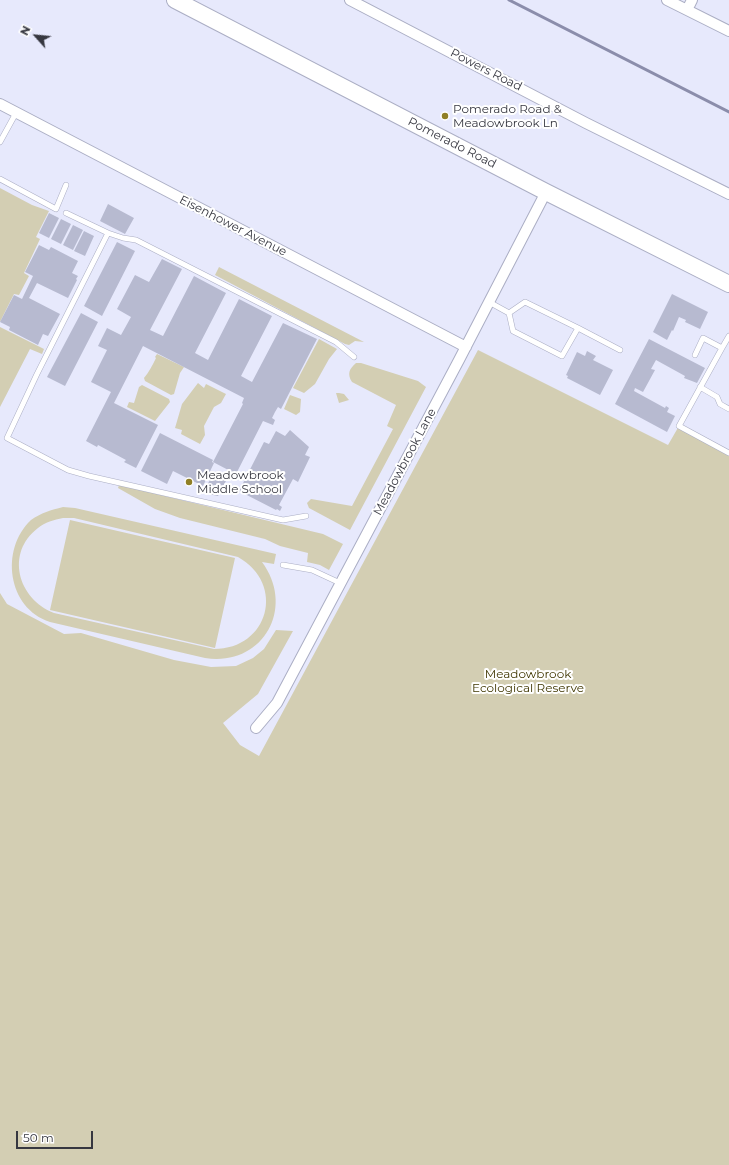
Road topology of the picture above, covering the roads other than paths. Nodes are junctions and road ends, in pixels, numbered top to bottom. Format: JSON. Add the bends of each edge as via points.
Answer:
{"nodes":[{"id":1,"x":175,"y":0,"type":"edge"},
{"id":2,"x":350,"y":0,"type":"edge"},
{"id":3,"x":667,"y":0,"type":"edge"},
{"id":4,"x":692,"y":0,"type":"edge"},
{"id":5,"x":687,"y":10,"type":"junction"},
{"id":6,"x":729,"y":31,"type":"edge"},
{"id":7,"x":0,"y":104,"type":"edge"},
{"id":8,"x":16,"y":113,"type":"junction"},
{"id":9,"x":0,"y":142,"type":"edge"},
{"id":10,"x":0,"y":180,"type":"edge"},
{"id":11,"x":66,"y":185,"type":"dead end"},
{"id":12,"x":546,"y":192,"type":"junction"},
{"id":13,"x":729,"y":194,"type":"edge"},
{"id":14,"x":66,"y":213,"type":"dead end"},
{"id":15,"x":108,"y":233,"type":"junction"},
{"id":16,"x":729,"y":284,"type":"edge"},
{"id":17,"x":489,"y":302,"type":"junction"},
{"id":18,"x":509,"y":313,"type":"junction"},
{"id":19,"x":578,"y":328,"type":"junction"},
{"id":20,"x":729,"y":336,"type":"edge"},
{"id":21,"x":466,"y":347,"type":"junction"},
{"id":22,"x":722,"y":348,"type":"junction"},
{"id":23,"x":620,"y":350,"type":"dead end"},
{"id":24,"x":695,"y":355,"type":"dead end"},
{"id":25,"x":354,"y":356,"type":"dead end"},
{"id":26,"x":700,"y":387,"type":"junction"},
{"id":27,"x":729,"y":409,"type":"edge"},
{"id":28,"x":729,"y":453,"type":"edge"},
{"id":29,"x":306,"y":516,"type":"dead end"},
{"id":30,"x":283,"y":565,"type":"dead end"},
{"id":31,"x":340,"y":583,"type":"junction"},
{"id":32,"x":256,"y":728,"type":"dead end"}],
"edges":[{"from":1,"to":12,"type":"main road","name":"Pomerado Road"},
{"from":2,"to":13,"type":"street","name":"Powers Road"},
{"from":3,"to":5,"type":"street"},
{"from":4,"to":5,"type":"street"},
{"from":5,"to":6,"type":"street"},
{"from":7,"to":8,"type":"street","name":"Eisenhower Avenue"},
{"from":8,"to":9,"type":"lane"},
{"from":8,"to":21,"type":"street","name":"Eisenhower Avenue"},
{"from":10,"to":11,"type":"lane","via":[[56,208]]},
{"from":12,"to":16,"type":"main road","name":"Pomerado Road"},
{"from":12,"to":17,"type":"street","name":"Meadowbrook Lane"},
{"from":14,"to":15,"type":"lane"},
{"from":15,"to":25,"type":"lane","via":[[142,243],[336,342]]},
{"from":15,"to":29,"type":"lane","via":[[7,438],[68,470],[90,476],[283,520]]},
{"from":17,"to":18,"type":"lane"},
{"from":17,"to":21,"type":"street","name":"Meadowbrook Lane"},
{"from":18,"to":19,"type":"lane","via":[[525,302]]},
{"from":18,"to":19,"type":"lane","via":[[514,331],[562,356]]},
{"from":19,"to":23,"type":"lane"},
{"from":20,"to":22,"type":"lane"},
{"from":21,"to":31,"type":"street","name":"Meadowbrook Lane"},
{"from":22,"to":24,"type":"lane","via":[[703,338]]},
{"from":22,"to":26,"type":"lane"},
{"from":26,"to":27,"type":"lane","via":[[717,397],[720,404]]},
{"from":26,"to":28,"type":"lane","via":[[679,426]]},
{"from":30,"to":31,"type":"lane","via":[[312,570]]},
{"from":31,"to":32,"type":"street","name":"Meadowbrook Lane","via":[[277,703]]}]}
